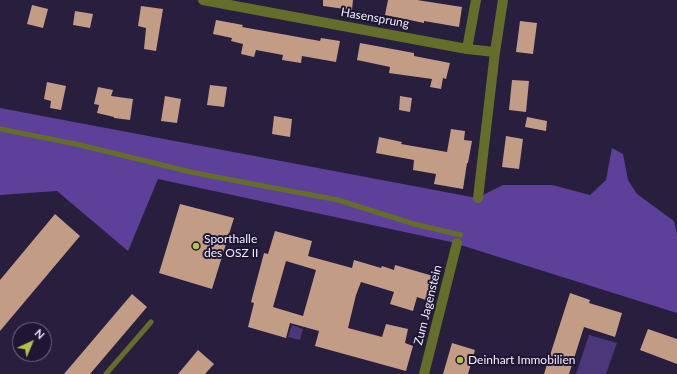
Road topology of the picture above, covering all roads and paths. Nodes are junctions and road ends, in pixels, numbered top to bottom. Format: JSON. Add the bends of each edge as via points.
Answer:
{"nodes":[{"id":1,"x":203,"y":0,"type":"edge"},
{"id":2,"x":476,"y":0,"type":"edge"},
{"id":3,"x":503,"y":0,"type":"edge"},
{"id":4,"x":467,"y":48,"type":"junction"},
{"id":5,"x":495,"y":52,"type":"junction"},
{"id":6,"x":0,"y":129,"type":"edge"},
{"id":7,"x":478,"y":198,"type":"dead end"},
{"id":8,"x":459,"y":239,"type":"joint"},
{"id":9,"x":151,"y":322,"type":"dead end"},
{"id":10,"x":106,"y":374,"type":"edge"},
{"id":11,"x":424,"y":374,"type":"edge"}],
"edges":[{"from":1,"to":4,"type":"street","name":"Hasensprung"},
{"from":2,"to":4,"type":"street"},
{"from":3,"to":5,"type":"street"},
{"from":4,"to":5,"type":"street","name":"Hasensprung"},
{"from":5,"to":7,"type":"street"},
{"from":6,"to":8,"type":"lane","via":[[76,144],[195,173],[338,200]]},
{"from":8,"to":11,"type":"street","name":"Zum Jagenstein"},
{"from":9,"to":10,"type":"lane"}]}
